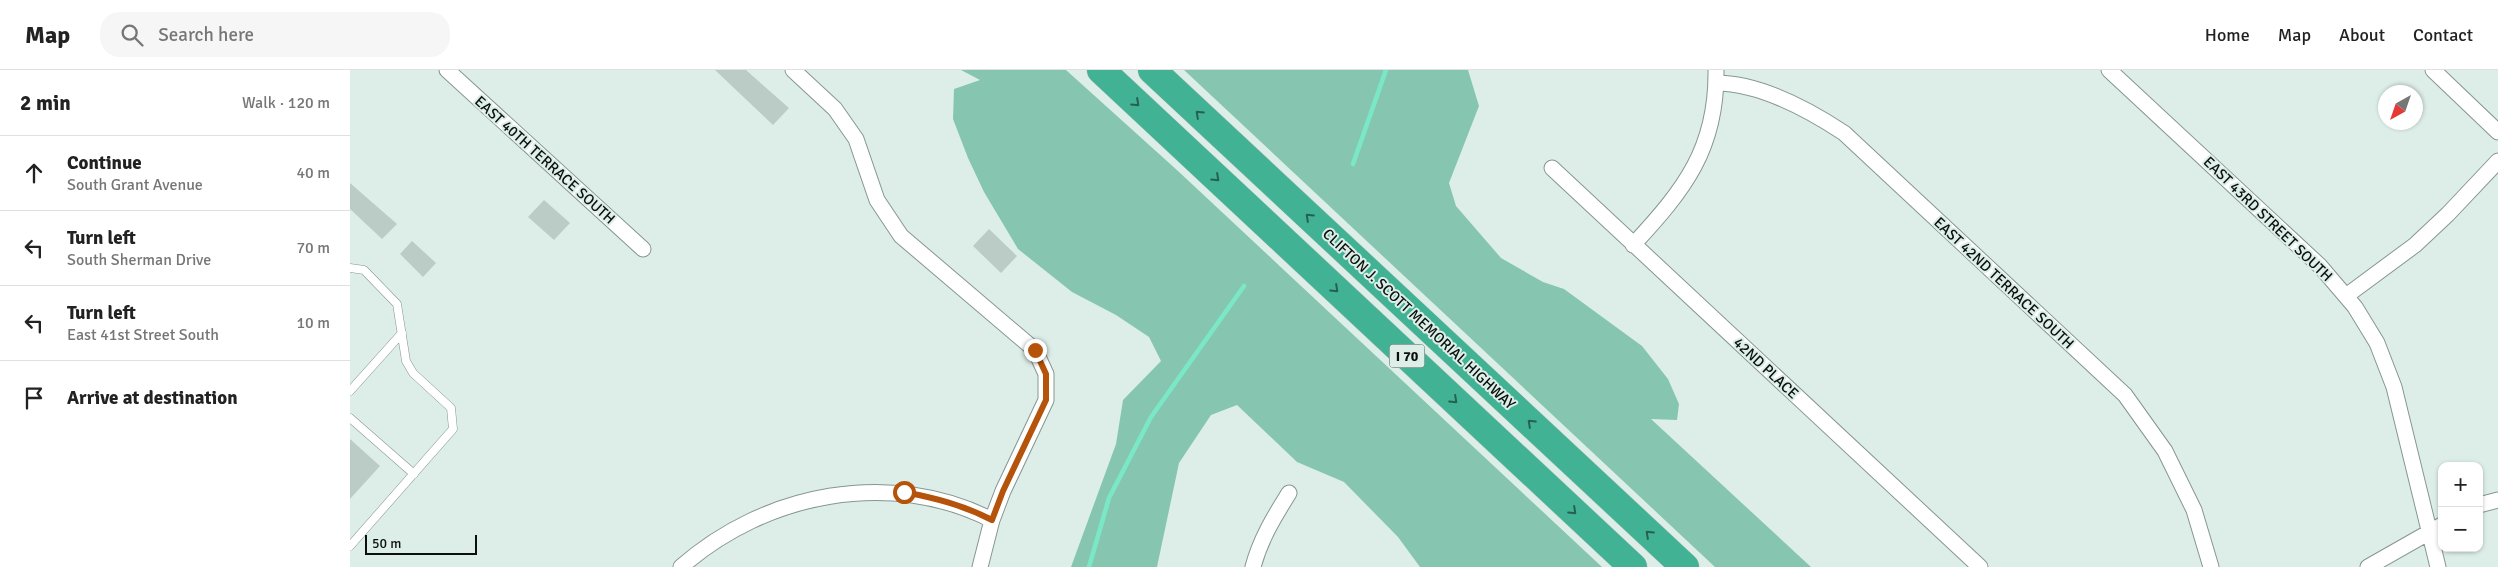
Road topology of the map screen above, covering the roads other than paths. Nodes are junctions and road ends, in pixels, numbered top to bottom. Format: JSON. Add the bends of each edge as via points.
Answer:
{"nodes":[{"id":1,"x":446,"y":70,"type":"edge"},
{"id":2,"x":793,"y":70,"type":"edge"},
{"id":3,"x":1101,"y":70,"type":"edge"},
{"id":4,"x":1152,"y":70,"type":"edge"},
{"id":5,"x":2109,"y":70,"type":"edge"},
{"id":6,"x":2433,"y":70,"type":"edge"},
{"id":7,"x":1716,"y":76,"type":"edge"},
{"id":8,"x":2498,"y":132,"type":"edge"},
{"id":9,"x":2498,"y":161,"type":"edge"},
{"id":10,"x":1552,"y":168,"type":"dead end"},
{"id":11,"x":1633,"y":245,"type":"junction"},
{"id":12,"x":643,"y":249,"type":"dead end"},
{"id":13,"x":350,"y":268,"type":"edge"},
{"id":14,"x":2346,"y":296,"type":"junction"},
{"id":15,"x":402,"y":334,"type":"junction"},
{"id":16,"x":350,"y":392,"type":"edge"},
{"id":17,"x":350,"y":418,"type":"edge"},
{"id":18,"x":414,"y":474,"type":"junction"},
{"id":19,"x":1289,"y":493,"type":"dead end"},
{"id":20,"x":2498,"y":500,"type":"edge"},
{"id":21,"x":2483,"y":504,"type":"edge"},
{"id":22,"x":992,"y":520,"type":"junction"},
{"id":23,"x":2436,"y":528,"type":"edge"},
{"id":24,"x":350,"y":546,"type":"edge"},
{"id":25,"x":681,"y":567,"type":"edge"},
{"id":26,"x":980,"y":567,"type":"edge"},
{"id":27,"x":1253,"y":567,"type":"edge"},
{"id":28,"x":1633,"y":567,"type":"edge"},
{"id":29,"x":1685,"y":567,"type":"edge"},
{"id":30,"x":1980,"y":567,"type":"edge"},
{"id":31,"x":2211,"y":567,"type":"edge"},
{"id":32,"x":2368,"y":567,"type":"edge"},
{"id":33,"x":2438,"y":567,"type":"edge"}],
"edges":[{"from":1,"to":12,"type":"street","name":"EAST 40TH TERRACE SOUTH"},
{"from":2,"to":22,"type":"street","via":[[835,109],[856,139],[877,200],[901,236],[1035,350],[1046,374],[1046,400]]},
{"from":3,"to":28,"type":"highway","number":"I 70","one_way":true},
{"from":29,"to":4,"type":"highway","name":"CLIFTON J. SCOTT MEMORIAL HIGHWAY","number":"I 70","one_way":true},
{"from":5,"to":14,"type":"street","name":"EAST 43RD STREET SOUTH","via":[[2320,266]]},
{"from":6,"to":8,"type":"street"},
{"from":7,"to":11,"type":"street","via":[[1713,116],[1687,182]]},
{"from":7,"to":31,"type":"street","name":"EAST 42ND TERRACE SOUTH","via":[[1812,112],[1844,133],[2125,395],[2165,451],[2194,510]]},
{"from":9,"to":14,"type":"street","via":[[2415,245]]},
{"from":10,"to":11,"type":"street","name":"42ND PLACE"},
{"from":11,"to":30,"type":"street","name":"42ND PLACE"},
{"from":13,"to":15,"type":"lane","via":[[364,270],[397,304]]},
{"from":14,"to":23,"type":"street","name":"EAST 43RD STREET SOUTH","via":[[2376,343],[2394,388]]},
{"from":15,"to":16,"type":"lane"},
{"from":15,"to":18,"type":"lane","via":[[406,361],[413,372],[451,408],[453,429]]},
{"from":17,"to":18,"type":"lane"},
{"from":18,"to":24,"type":"lane"},
{"from":19,"to":27,"type":"street","via":[[1257,551]]},
{"from":20,"to":21,"type":"street"},
{"from":22,"to":25,"type":"street","via":[[969,508],[937,498],[904,492],[870,491],[798,502],[734,527]]},
{"from":22,"to":26,"type":"street"},
{"from":23,"to":32,"type":"street"},
{"from":23,"to":33,"type":"street","name":"EAST 43RD STREET SOUTH"}]}
